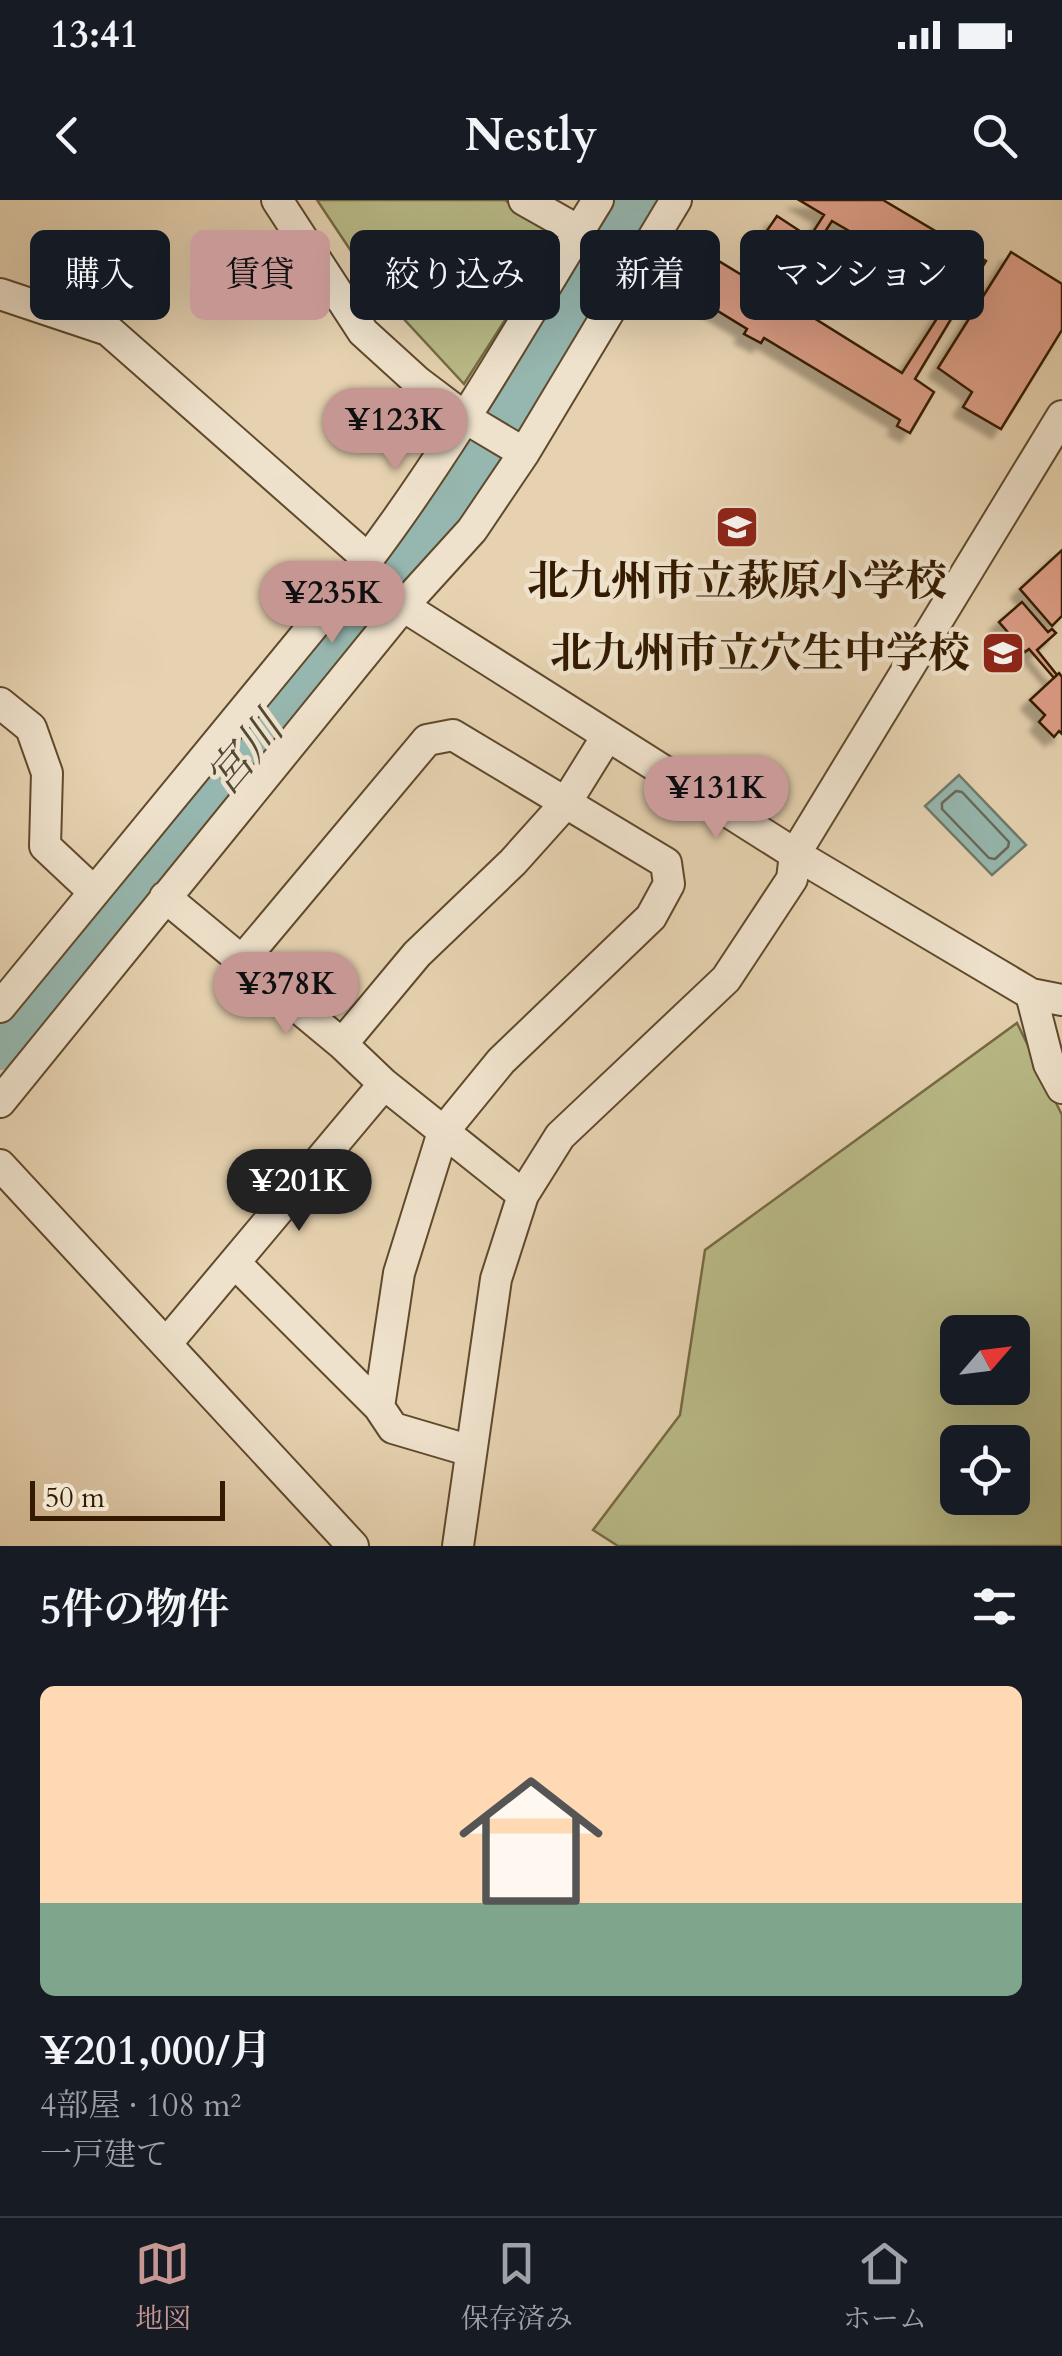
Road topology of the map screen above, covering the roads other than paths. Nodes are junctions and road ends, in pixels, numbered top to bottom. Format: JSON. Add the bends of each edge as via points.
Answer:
{"nodes":[{"id":1,"x":277,"y":200,"type":"edge"},
{"id":2,"x":524,"y":200,"type":"edge"},
{"id":3,"x":598,"y":200,"type":"edge"},
{"id":4,"x":676,"y":200,"type":"edge"},
{"id":5,"x":579,"y":231,"type":"junction"},
{"id":6,"x":0,"y":294,"type":"edge"},
{"id":7,"x":1062,"y":416,"type":"edge"},
{"id":8,"x":496,"y":436,"type":"junction"},
{"id":9,"x":368,"y":560,"type":"junction"},
{"id":10,"x":403,"y":606,"type":"junction"},
{"id":11,"x":0,"y":704,"type":"edge"},
{"id":12,"x":606,"y":738,"type":"junction"},
{"id":13,"x":565,"y":804,"type":"junction"},
{"id":14,"x":795,"y":854,"type":"junction"},
{"id":15,"x":94,"y":892,"type":"junction"},
{"id":16,"x":165,"y":897,"type":"junction"},
{"id":17,"x":241,"y":962,"type":"junction"},
{"id":18,"x":1032,"y":994,"type":"junction"},
{"id":19,"x":1062,"y":1000,"type":"edge"},
{"id":20,"x":0,"y":1007,"type":"edge"},
{"id":21,"x":342,"y":1044,"type":"junction"},
{"id":22,"x":384,"y":1084,"type":"junction"},
{"id":23,"x":1062,"y":1088,"type":"edge"},
{"id":24,"x":0,"y":1102,"type":"edge"},
{"id":25,"x":444,"y":1132,"type":"junction"},
{"id":26,"x":0,"y":1164,"type":"edge"},
{"id":27,"x":523,"y":1194,"type":"junction"},
{"id":28,"x":236,"y":1264,"type":"junction"},
{"id":29,"x":166,"y":1344,"type":"junction"},
{"id":30,"x":379,"y":1407,"type":"junction"},
{"id":31,"x":471,"y":1450,"type":"junction"},
{"id":32,"x":353,"y":1546,"type":"edge"},
{"id":33,"x":458,"y":1546,"type":"edge"}],
"edges":[{"from":1,"to":8,"type":"street","via":[[363,332],[418,382]]},
{"from":2,"to":5,"type":"street"},
{"from":3,"to":5,"type":"street"},
{"from":4,"to":8,"type":"street"},
{"from":5,"to":8,"type":"street"},
{"from":6,"to":9,"type":"street","via":[[108,330]]},
{"from":7,"to":14,"type":"street"},
{"from":8,"to":9,"type":"street"},
{"from":8,"to":10,"type":"street","via":[[472,530]]},
{"from":9,"to":15,"type":"street"},
{"from":10,"to":12,"type":"street"},
{"from":10,"to":16,"type":"street"},
{"from":11,"to":15,"type":"street","via":[[30,728],[48,773],[45,846]]},
{"from":12,"to":13,"type":"street"},
{"from":12,"to":14,"type":"street"},
{"from":13,"to":17,"type":"street","via":[[453,735],[428,740]]},
{"from":13,"to":21,"type":"street","via":[[417,954]]},
{"from":13,"to":25,"type":"street","via":[[666,863],[669,884],[651,917],[501,1061]]},
{"from":14,"to":18,"type":"street"},
{"from":14,"to":27,"type":"street","via":[[792,878],[726,979],[560,1136]]},
{"from":15,"to":20,"type":"street"},
{"from":16,"to":17,"type":"street"},
{"from":16,"to":24,"type":"street"},
{"from":17,"to":21,"type":"street"},
{"from":18,"to":19,"type":"street"},
{"from":18,"to":23,"type":"street","via":[[1049,1064]]},
{"from":21,"to":22,"type":"street"},
{"from":22,"to":25,"type":"street"},
{"from":22,"to":28,"type":"street"},
{"from":25,"to":27,"type":"street"},
{"from":25,"to":30,"type":"street","via":[[399,1273]]},
{"from":26,"to":29,"type":"street"},
{"from":27,"to":31,"type":"street","via":[[496,1280]]},
{"from":28,"to":29,"type":"street"},
{"from":28,"to":30,"type":"street"},
{"from":29,"to":32,"type":"street"},
{"from":30,"to":31,"type":"street","via":[[394,1428]]},
{"from":31,"to":33,"type":"street"}]}
